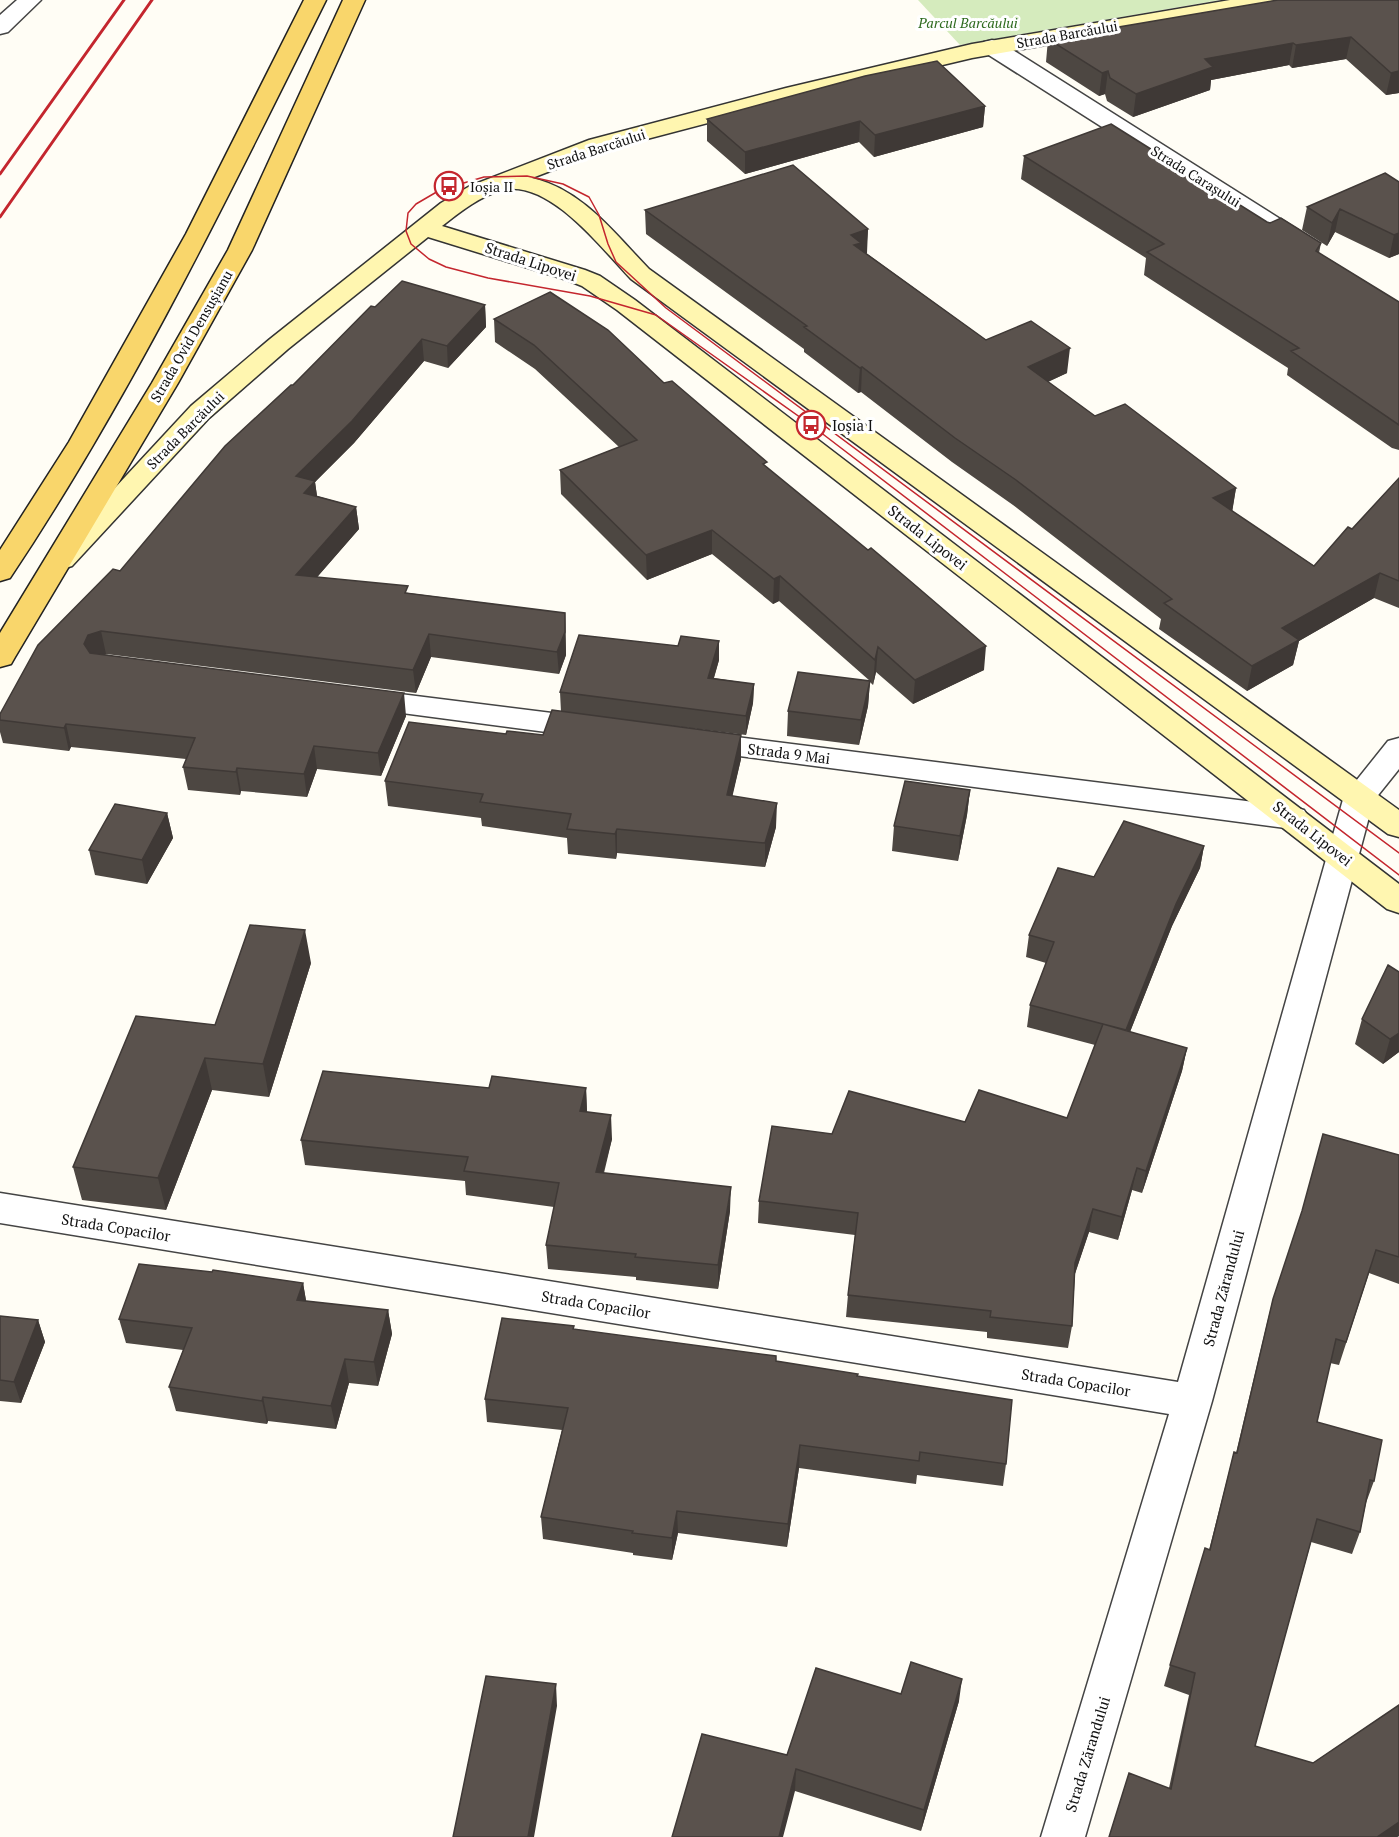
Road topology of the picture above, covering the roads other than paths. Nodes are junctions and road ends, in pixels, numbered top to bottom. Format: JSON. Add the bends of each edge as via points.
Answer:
{"nodes":[{"id":1,"x":30,"y":0,"type":"edge"},
{"id":2,"x":315,"y":0,"type":"edge"},
{"id":3,"x":354,"y":0,"type":"edge"},
{"id":4,"x":1267,"y":0,"type":"edge"},
{"id":5,"x":0,"y":27,"type":"edge"},
{"id":6,"x":992,"y":47,"type":"junction"},
{"id":7,"x":501,"y":182,"type":"junction"},
{"id":8,"x":426,"y":229,"type":"junction"},
{"id":9,"x":1330,"y":261,"type":"edge"},
{"id":10,"x":58,"y":564,"type":"junction"},
{"id":11,"x":0,"y":572,"type":"edge"},
{"id":12,"x":0,"y":657,"type":"edge"},
{"id":13,"x":332,"y":695,"type":"edge"},
{"id":14,"x":616,"y":731,"type":"edge"},
{"id":15,"x":664,"y":738,"type":"edge"},
{"id":16,"x":1399,"y":748,"type":"edge"},
{"id":17,"x":1360,"y":796,"type":"junction"},
{"id":18,"x":1293,"y":818,"type":"junction"},
{"id":19,"x":1399,"y":826,"type":"edge"},
{"id":20,"x":1343,"y":857,"type":"junction"},
{"id":21,"x":1399,"y":901,"type":"edge"},
{"id":22,"x":0,"y":1208,"type":"edge"},
{"id":23,"x":1192,"y":1401,"type":"junction"},
{"id":24,"x":1063,"y":1837,"type":"edge"}],
"edges":[{"from":1,"to":5,"type":"street"},
{"from":2,"to":11,"type":"main road","via":[[198,234],[83,442]]},
{"from":3,"to":10,"type":"main road","name":"Strada Ovid Densușianu","via":[[240,250]]},
{"from":4,"to":6,"type":"street","name":"Strada Barcăului"},
{"from":6,"to":7,"type":"street","name":"Strada Barcăului","via":[[794,93],[597,145]]},
{"from":6,"to":9,"type":"street","name":"Strada Carașului"},
{"from":7,"to":8,"type":"street","name":"Strada Barcăului","via":[[464,198]]},
{"from":7,"to":17,"type":"street","via":[[550,191],[574,208],[640,274]]},
{"from":8,"to":10,"type":"street","name":"Strada Barcăului","via":[[279,344],[200,412]]},
{"from":8,"to":18,"type":"street","name":"Strada Lipovei","via":[[576,275],[626,304]]},
{"from":10,"to":12,"type":"main road","name":"Strada Ovid Densușianu"},
{"from":13,"to":14,"type":"street"},
{"from":15,"to":18,"type":"street","name":"Strada 9 Mai"},
{"from":16,"to":17,"type":"street","name":"Strada Zărandului"},
{"from":17,"to":19,"type":"street"},
{"from":17,"to":20,"type":"street","name":"Strada Zărandului"},
{"from":18,"to":20,"type":"street","name":"Strada Lipovei"},
{"from":20,"to":21,"type":"street","name":"Strada Lipovei"},
{"from":20,"to":23,"type":"street","name":"Strada Zărandului"},
{"from":22,"to":23,"type":"street","name":"Strada Copacilor"},
{"from":23,"to":24,"type":"street","name":"Strada Zărandului"}]}
